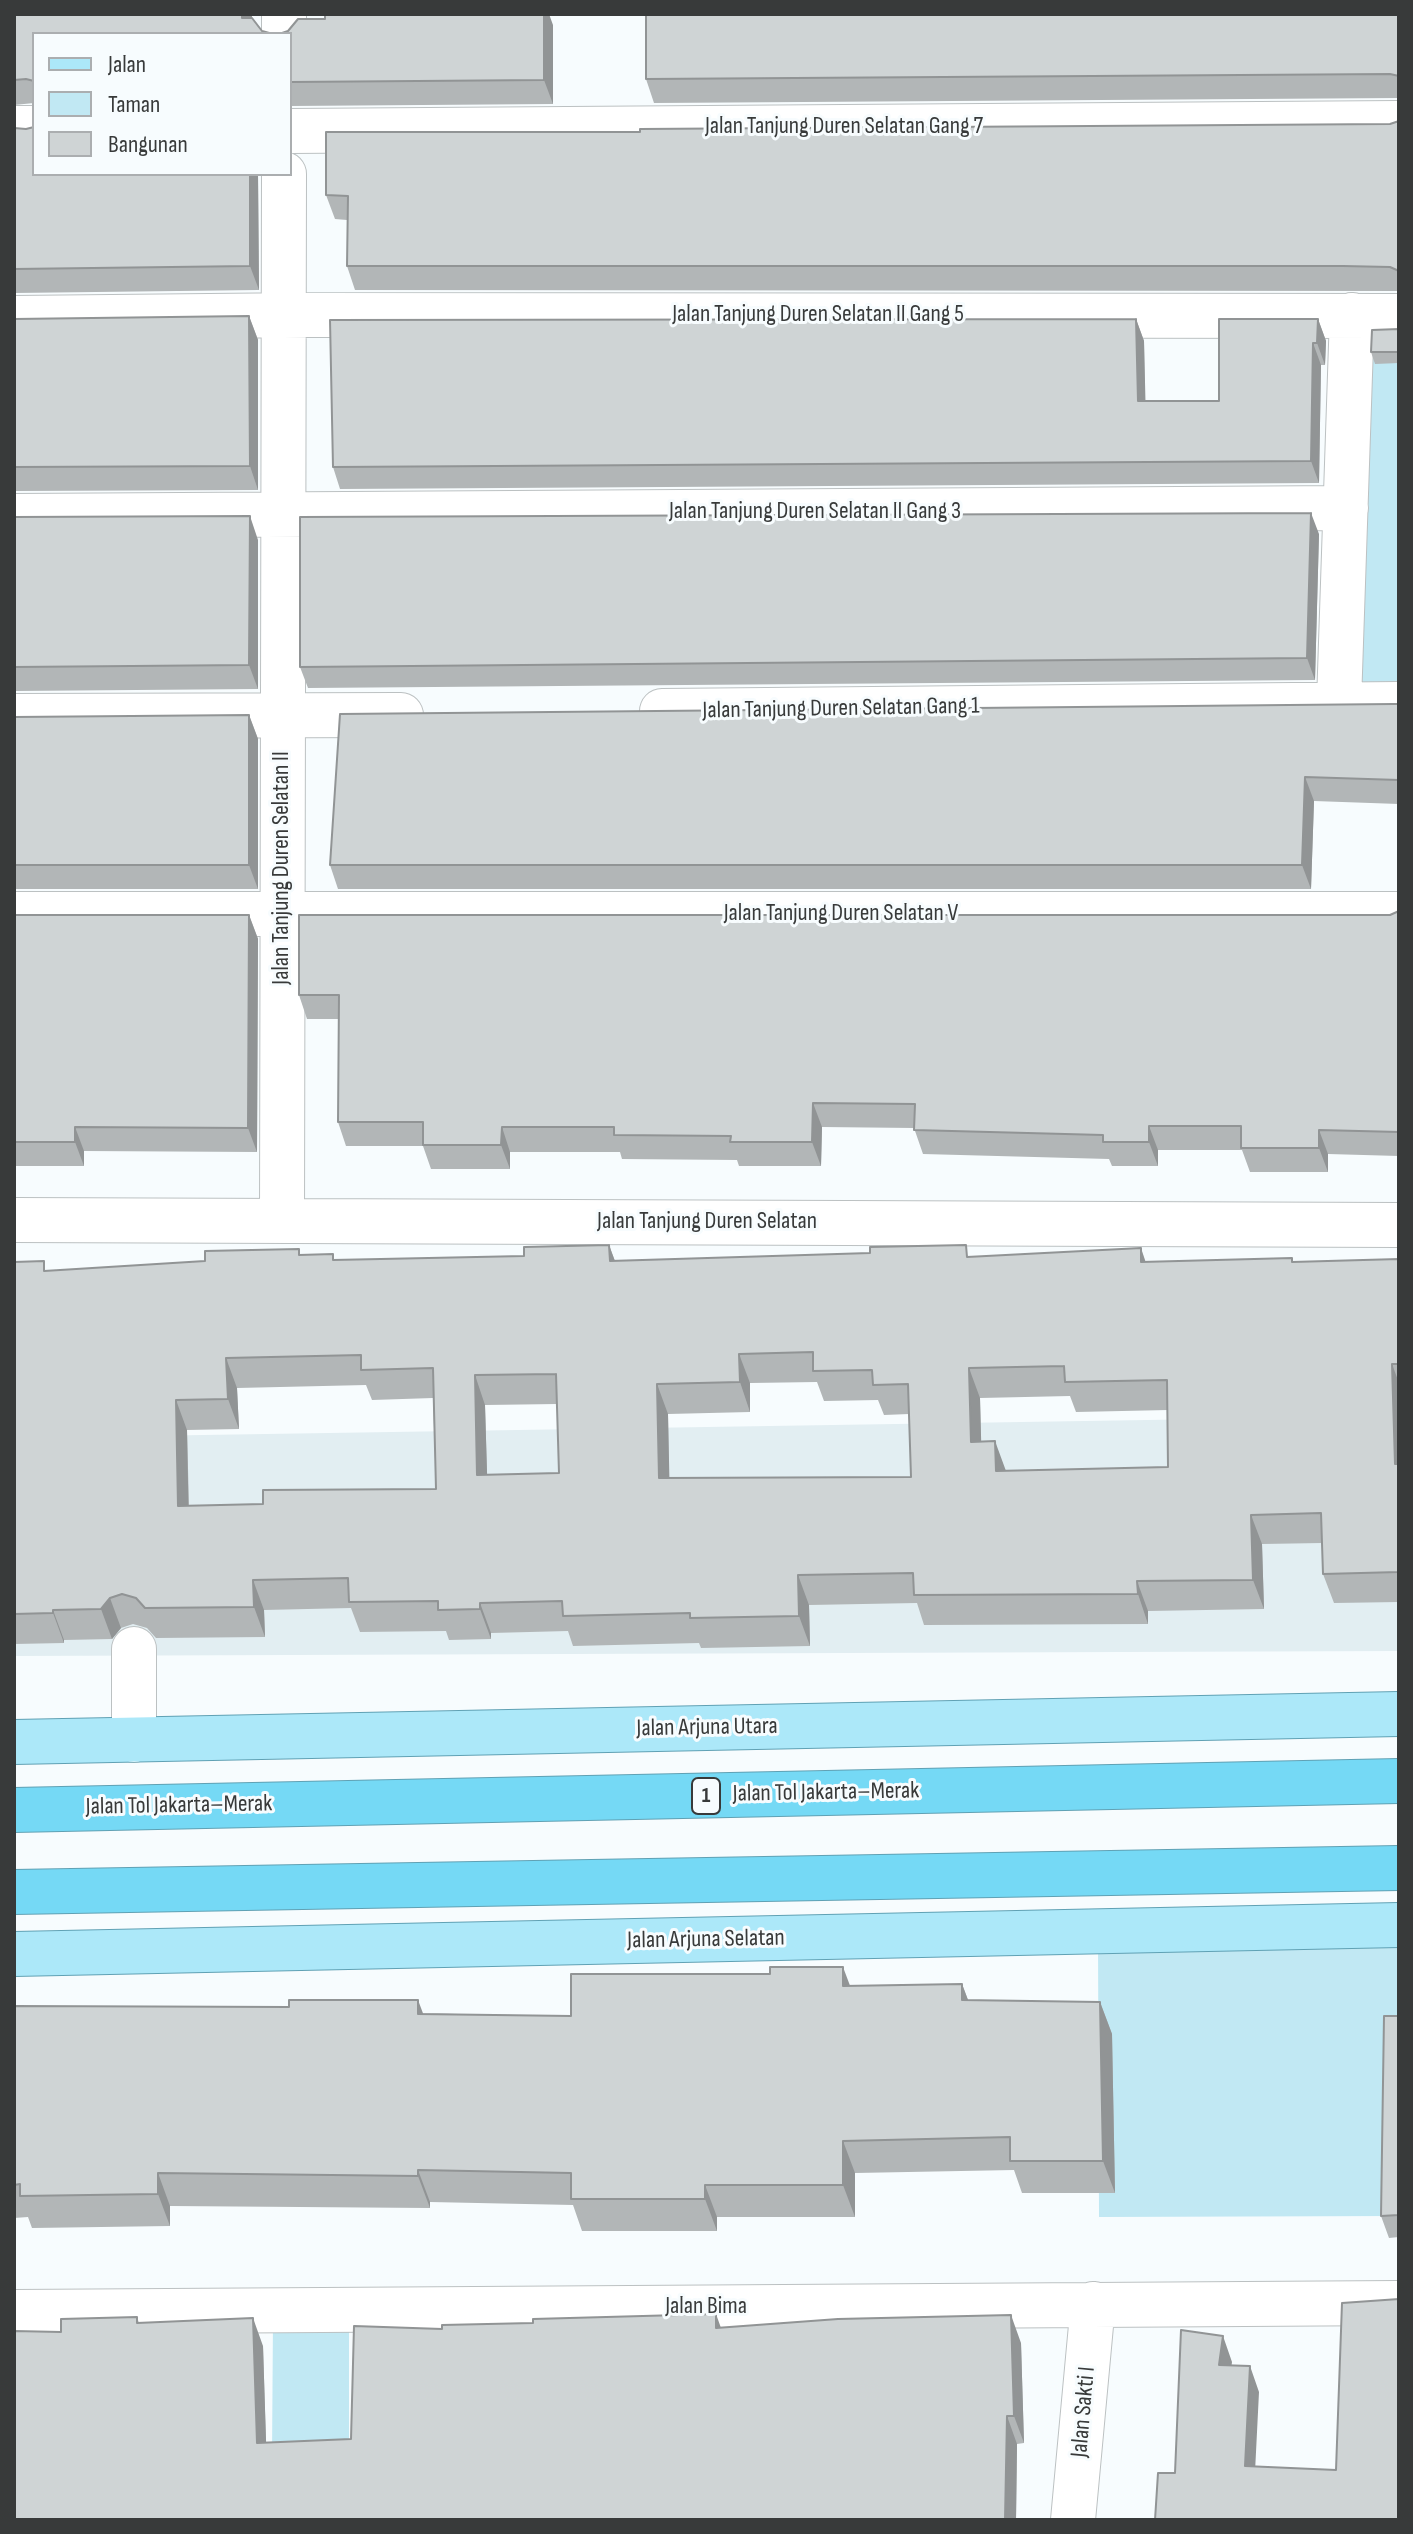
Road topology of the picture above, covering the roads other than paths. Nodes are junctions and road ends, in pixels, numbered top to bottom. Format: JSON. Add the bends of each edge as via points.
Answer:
{"nodes":[{"id":1,"x":1399,"y":123,"type":"edge"},
{"id":2,"x":292,"y":131,"type":"edge"},
{"id":3,"x":284,"y":176,"type":"edge"},
{"id":4,"x":1352,"y":315,"type":"junction"},
{"id":5,"x":284,"y":316,"type":"junction"},
{"id":6,"x":1399,"y":316,"type":"edge"},
{"id":7,"x":14,"y":318,"type":"edge"},
{"id":8,"x":1346,"y":508,"type":"junction"},
{"id":9,"x":14,"y":516,"type":"edge"},
{"id":10,"x":283,"y":517,"type":"junction"},
{"id":11,"x":1339,"y":702,"type":"junction"},
{"id":12,"x":1399,"y":704,"type":"edge"},
{"id":13,"x":629,"y":712,"type":"edge"},
{"id":14,"x":440,"y":714,"type":"edge"},
{"id":15,"x":14,"y":716,"type":"edge"},
{"id":16,"x":282,"y":717,"type":"junction"},
{"id":17,"x":14,"y":914,"type":"edge"},
{"id":18,"x":282,"y":914,"type":"junction"},
{"id":19,"x":1399,"y":914,"type":"edge"},
{"id":20,"x":14,"y":1220,"type":"edge"},
{"id":21,"x":282,"y":1220,"type":"junction"},
{"id":22,"x":1399,"y":1225,"type":"edge"},
{"id":23,"x":134,"y":1649,"type":"dead end"},
{"id":24,"x":1399,"y":1714,"type":"edge"},
{"id":25,"x":134,"y":1740,"type":"junction"},
{"id":26,"x":14,"y":1742,"type":"edge"},
{"id":27,"x":1399,"y":1781,"type":"edge"},
{"id":28,"x":14,"y":1810,"type":"edge"},
{"id":29,"x":1399,"y":1868,"type":"edge"},
{"id":30,"x":14,"y":1892,"type":"edge"},
{"id":31,"x":1399,"y":1925,"type":"edge"},
{"id":32,"x":14,"y":1954,"type":"edge"},
{"id":33,"x":1399,"y":2303,"type":"edge"},
{"id":34,"x":1093,"y":2304,"type":"junction"},
{"id":35,"x":14,"y":2312,"type":"edge"},
{"id":36,"x":1073,"y":2520,"type":"edge"}],
"edges":[{"from":1,"to":2,"type":"street","name":"Jalan Tanjung Duren Selatan Gang 7"},
{"from":3,"to":5,"type":"street","name":"Jalan Tanjung Duren Selatan II"},
{"from":4,"to":5,"type":"street","name":"Jalan Tanjung Duren Selatan II Gang 5"},
{"from":4,"to":6,"type":"street"},
{"from":4,"to":8,"type":"street"},
{"from":5,"to":7,"type":"street","name":"Jalan Tanjung Duren Selatan II Gang 5"},
{"from":5,"to":10,"type":"street","name":"Jalan Tanjung Duren Selatan II"},
{"from":8,"to":10,"type":"street","name":"Jalan Tanjung Duren Selatan II Gang 3"},
{"from":8,"to":11,"type":"street"},
{"from":9,"to":10,"type":"street"},
{"from":10,"to":16,"type":"street","name":"Jalan Tanjung Duren Selatan II"},
{"from":11,"to":12,"type":"street","name":"Jalan Tanjung Duren Selatan Gang 1"},
{"from":11,"to":13,"type":"street","name":"Jalan Tanjung Duren Selatan Gang 1"},
{"from":14,"to":16,"type":"street"},
{"from":15,"to":16,"type":"street"},
{"from":16,"to":18,"type":"street","name":"Jalan Tanjung Duren Selatan II"},
{"from":17,"to":18,"type":"street","name":"Jalan Tanjung Duren Selatan V"},
{"from":18,"to":19,"type":"street","name":"Jalan Tanjung Duren Selatan V"},
{"from":18,"to":21,"type":"street","name":"Jalan Tanjung Duren Selatan II"},
{"from":20,"to":21,"type":"street","name":"Jalan Tanjung Duren Selatan"},
{"from":21,"to":22,"type":"street","name":"Jalan Tanjung Duren Selatan"},
{"from":23,"to":25,"type":"street"},
{"from":24,"to":25,"type":"main road","name":"Jalan Arjuna Utara"},
{"from":25,"to":26,"type":"main road","name":"Jalan Arjuna Utara"},
{"from":27,"to":28,"type":"highway","name":"Jalan Tol Jakarta–Merak","number":"1"},
{"from":29,"to":30,"type":"highway"},
{"from":31,"to":32,"type":"main road","name":"Jalan Arjuna Selatan"},
{"from":33,"to":34,"type":"street","name":"Jalan Bima"},
{"from":34,"to":35,"type":"street","name":"Jalan Bima"},
{"from":34,"to":36,"type":"street","name":"Jalan Sakti I"}]}
